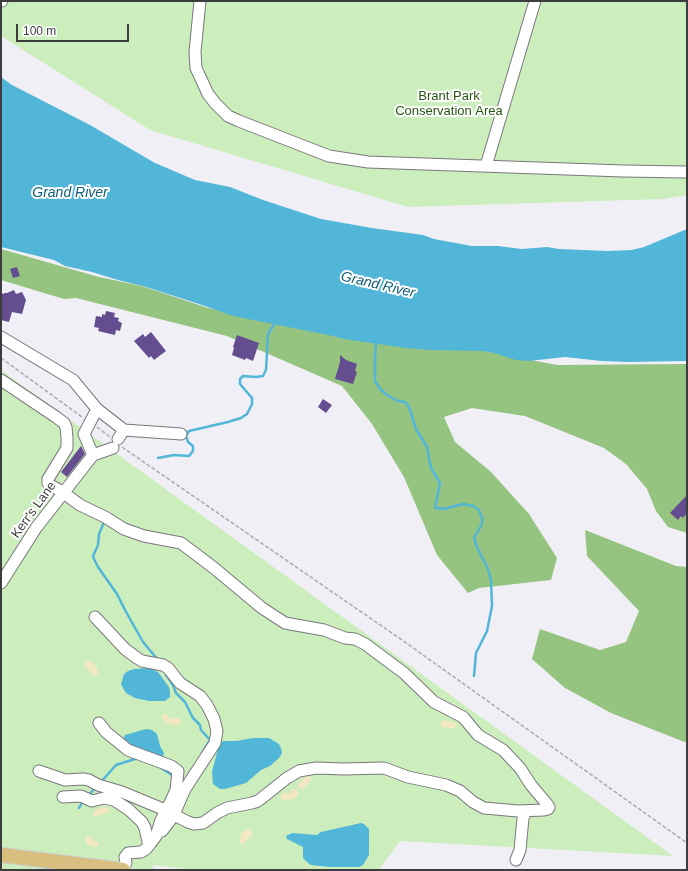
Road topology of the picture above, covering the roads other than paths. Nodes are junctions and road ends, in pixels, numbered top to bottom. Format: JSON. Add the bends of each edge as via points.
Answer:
{"nodes":[{"id":1,"x":200,"y":1,"type":"edge"},
{"id":2,"x":536,"y":1,"type":"edge"},
{"id":3,"x":486,"y":166,"type":"junction"},
{"id":4,"x":687,"y":172,"type":"edge"},
{"id":5,"x":1,"y":337,"type":"edge"},
{"id":6,"x":1,"y":380,"type":"edge"},
{"id":7,"x":97,"y":409,"type":"junction"},
{"id":8,"x":181,"y":434,"type":"dead end"},
{"id":9,"x":118,"y":440,"type":"junction"},
{"id":10,"x":93,"y":455,"type":"junction"},
{"id":11,"x":63,"y":493,"type":"junction"},
{"id":12,"x":1,"y":583,"type":"edge"},
{"id":13,"x":95,"y":617,"type":"dead end"},
{"id":14,"x":100,"y":723,"type":"dead end"},
{"id":15,"x":39,"y":771,"type":"dead end"},
{"id":16,"x":63,"y":797,"type":"dead end"},
{"id":17,"x":526,"y":810,"type":"junction"},
{"id":18,"x":170,"y":812,"type":"junction"},
{"id":19,"x":150,"y":844,"type":"junction"},
{"id":20,"x":1,"y":855,"type":"edge"},
{"id":21,"x":516,"y":860,"type":"dead end"},
{"id":22,"x":124,"y":866,"type":"edge"}],
"edges":[{"from":1,"to":3,"type":"street","via":[[196,68],[208,94],[228,116],[329,156],[368,162]]},
{"from":2,"to":3,"type":"street"},
{"from":3,"to":4,"type":"street"},
{"from":5,"to":7,"type":"street","via":[[73,380]]},
{"from":6,"to":11,"type":"street","via":[[64,423],[67,448],[48,481]]},
{"from":7,"to":9,"type":"street"},
{"from":7,"to":10,"type":"street","via":[[84,434]]},
{"from":8,"to":9,"type":"street"},
{"from":9,"to":10,"type":"street"},
{"from":10,"to":11,"type":"street","name":"Kerr's Lane"},
{"from":11,"to":12,"type":"street","name":"Kerr's Lane","via":[[36,528]]},
{"from":11,"to":17,"type":"street","via":[[128,531],[181,543],[262,608],[285,623],[316,628],[354,639],[377,652],[404,673],[428,698],[463,717],[478,735],[498,746],[510,757],[549,807],[544,810]]},
{"from":13,"to":18,"type":"street","via":[[125,649],[142,662],[168,668],[180,683],[200,696],[214,719],[217,731],[215,743]]},
{"from":14,"to":18,"type":"street","via":[[106,732],[128,750],[178,771]]},
{"from":15,"to":18,"type":"street","via":[[65,780],[89,780]]},
{"from":16,"to":19,"type":"street","via":[[81,796],[92,801],[104,798],[114,800],[142,822],[146,839]]},
{"from":17,"to":18,"type":"street","via":[[484,808],[460,791],[446,785],[408,777],[384,768],[316,768],[299,771],[258,801],[222,810],[203,823],[194,824]]},
{"from":17,"to":21,"type":"street"},
{"from":18,"to":19,"type":"street","via":[[162,831],[158,832]]},
{"from":19,"to":22,"type":"street","via":[[141,852],[128,852]]},
{"from":20,"to":22,"type":"main road"}]}
